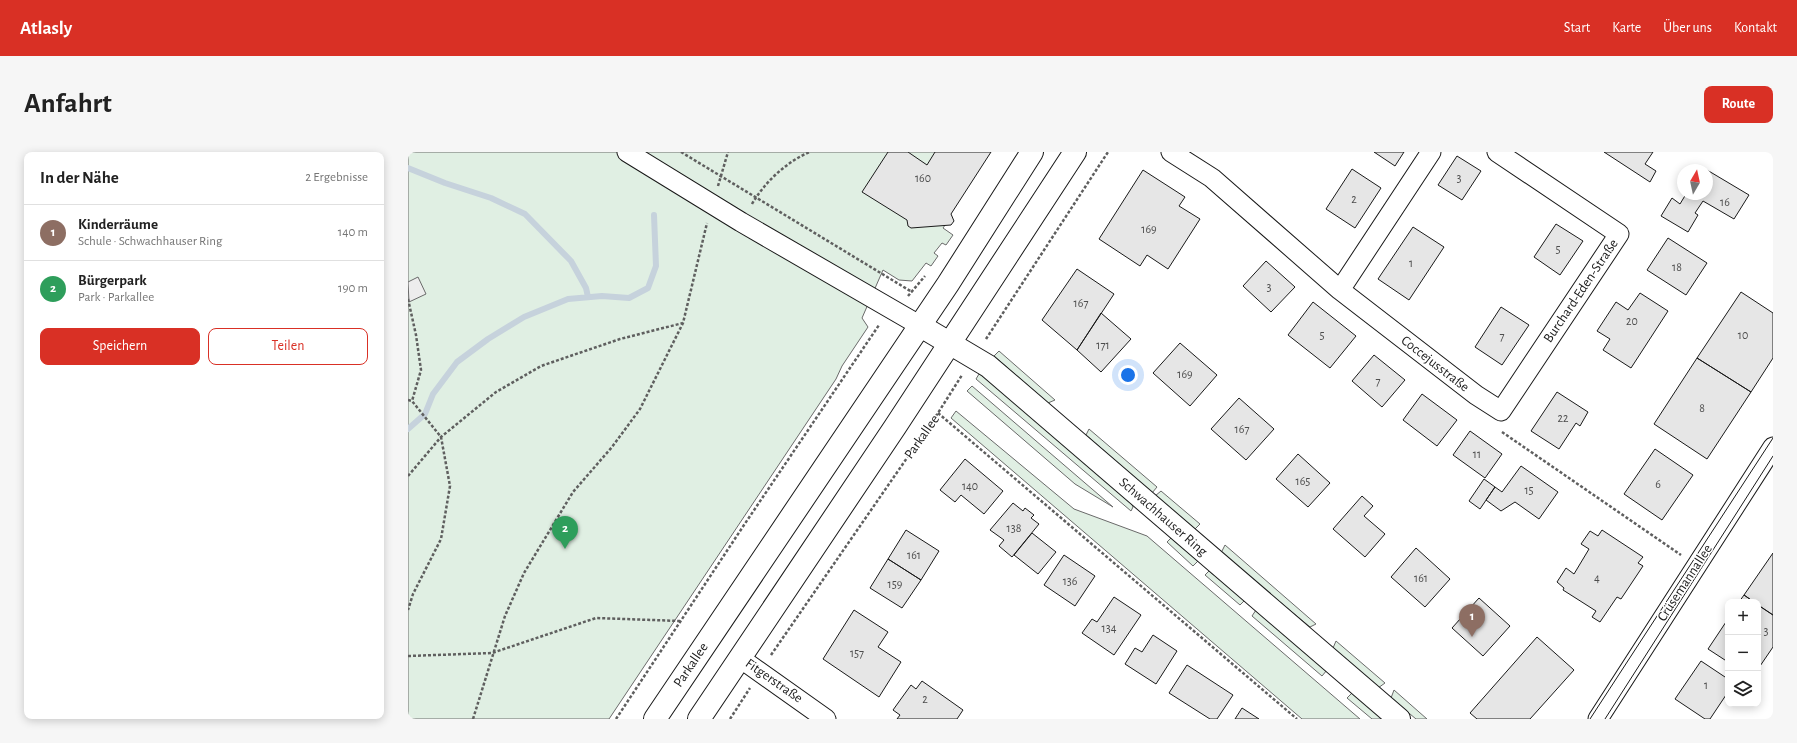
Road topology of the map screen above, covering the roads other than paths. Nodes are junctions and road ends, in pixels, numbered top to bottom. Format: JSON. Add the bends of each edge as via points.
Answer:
{"nodes":[{"id":1,"x":627,"y":152,"type":"edge"},
{"id":2,"x":1032,"y":152,"type":"edge"},
{"id":3,"x":1075,"y":152,"type":"edge"},
{"id":4,"x":1171,"y":152,"type":"edge"},
{"id":5,"x":1431,"y":152,"type":"edge"},
{"id":6,"x":1497,"y":152,"type":"edge"},
{"id":7,"x":1340,"y":290,"type":"junction"},
{"id":8,"x":919,"y":325,"type":"junction"},
{"id":9,"x":950,"y":343,"type":"junction"},
{"id":10,"x":1501,"y":411,"type":"joint"},
{"id":11,"x":1773,"y":448,"type":"edge"},
{"id":12,"x":740,"y":658,"type":"junction"},
{"id":13,"x":655,"y":719,"type":"edge"},
{"id":14,"x":699,"y":719,"type":"edge"},
{"id":15,"x":826,"y":719,"type":"edge"},
{"id":16,"x":1399,"y":719,"type":"edge"},
{"id":17,"x":1598,"y":719,"type":"edge"}],
"edges":[{"from":1,"to":8,"type":"street","via":[[712,205]]},
{"from":2,"to":8,"type":"main road","name":"Parkallee"},
{"from":3,"to":9,"type":"main road","name":"Parkallee"},
{"from":4,"to":7,"type":"street","name":"Coccejusstraße","via":[[1212,178]]},
{"from":5,"to":7,"type":"street"},
{"from":6,"to":10,"type":"street","name":"Burchard-Eden-Straße","via":[[1619,234]]},
{"from":7,"to":10,"type":"street","name":"Coccejusstraße","via":[[1476,395]]},
{"from":8,"to":9,"type":"main road","name":"Schwachhauser Ring"},
{"from":8,"to":13,"type":"main road","name":"Parkallee"},
{"from":9,"to":12,"type":"main road","name":"Parkallee"},
{"from":9,"to":16,"type":"main road","name":"Schwachhauser Ring","via":[[994,371]]},
{"from":11,"to":17,"type":"street","name":"Crüsemannallee"},
{"from":12,"to":14,"type":"main road","name":"Parkallee"},
{"from":12,"to":15,"type":"street","name":"Fitgerstraße"}]}
